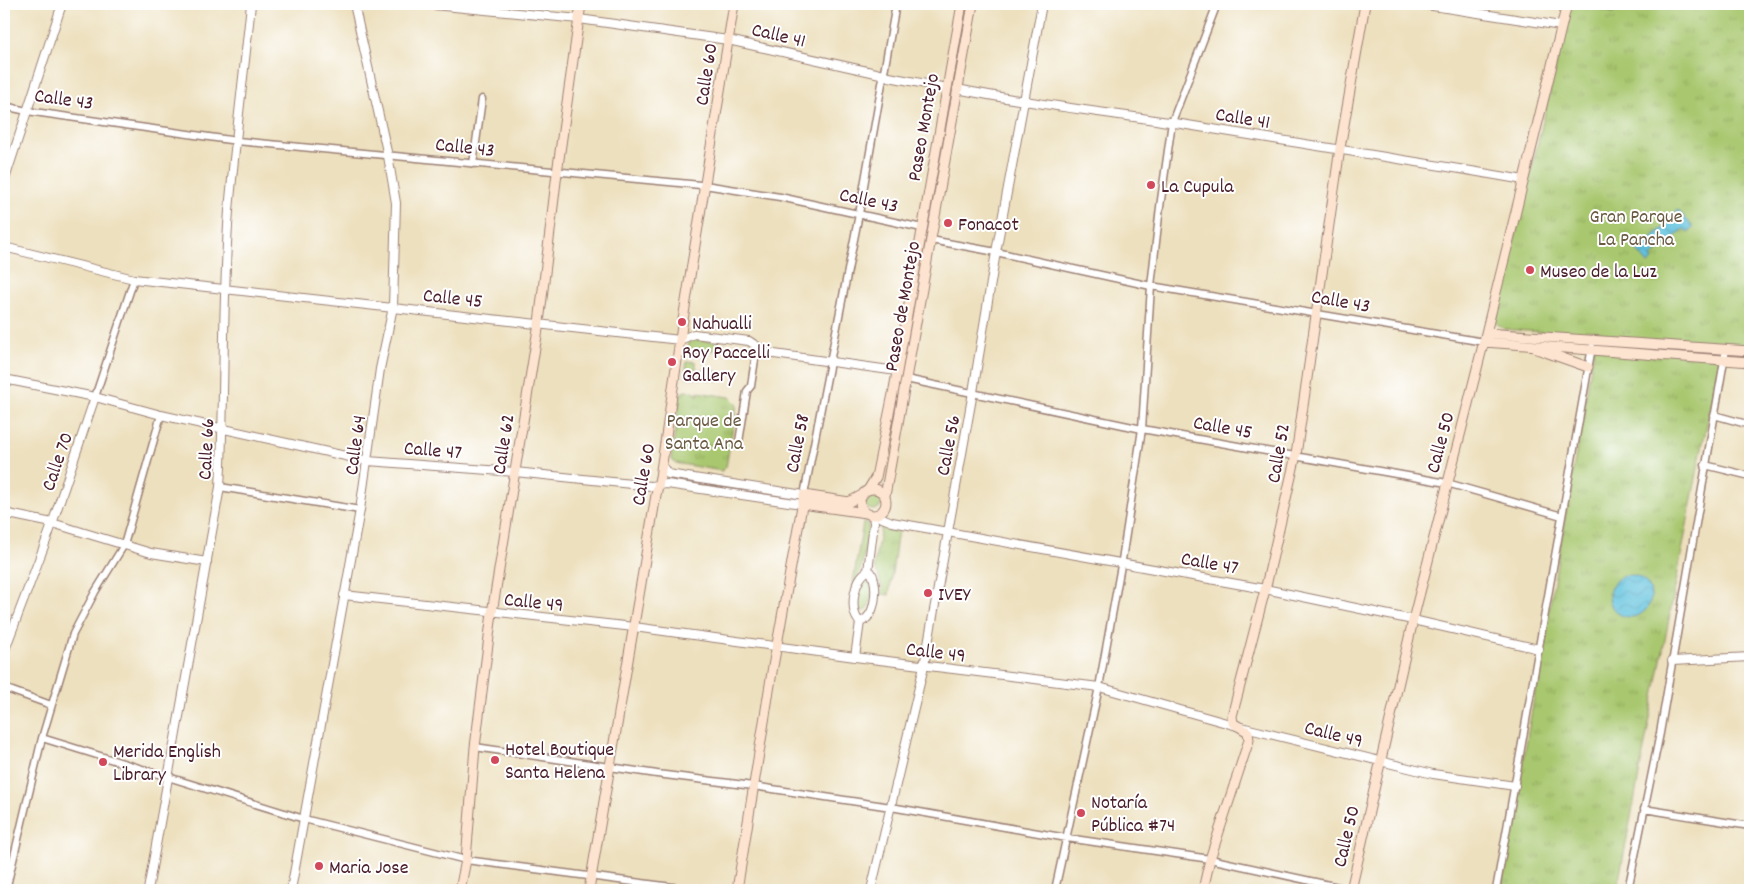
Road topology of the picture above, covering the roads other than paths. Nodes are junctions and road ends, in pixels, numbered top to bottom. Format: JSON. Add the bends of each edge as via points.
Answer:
{"nodes":[{"id":1,"x":62,"y":4,"type":"edge"},
{"id":2,"x":251,"y":4,"type":"edge"},
{"id":3,"x":354,"y":4,"type":"edge"},
{"id":4,"x":423,"y":4,"type":"edge"},
{"id":5,"x":581,"y":4,"type":"edge"},
{"id":6,"x":734,"y":4,"type":"edge"},
{"id":7,"x":896,"y":4,"type":"edge"},
{"id":8,"x":962,"y":4,"type":"edge"},
{"id":9,"x":973,"y":4,"type":"edge"},
{"id":10,"x":1042,"y":4,"type":"edge"},
{"id":11,"x":1217,"y":4,"type":"edge"},
{"id":12,"x":1365,"y":4,"type":"edge"},
{"id":13,"x":1420,"y":4,"type":"edge"},
{"id":14,"x":1567,"y":4,"type":"edge"},
{"id":15,"x":463,"y":6,"type":"edge"},
{"id":16,"x":579,"y":19,"type":"junction"},
{"id":17,"x":1561,"y":26,"type":"junction"},
{"id":18,"x":728,"y":40,"type":"junction"},
{"id":19,"x":883,"y":75,"type":"junction"},
{"id":20,"x":947,"y":88,"type":"junction"},
{"id":21,"x":957,"y":89,"type":"junction"},
{"id":22,"x":482,"y":99,"type":"dead end"},
{"id":23,"x":1024,"y":102,"type":"junction"},
{"id":24,"x":4,"y":106,"type":"edge"},
{"id":25,"x":27,"y":111,"type":"junction"},
{"id":26,"x":1172,"y":122,"type":"junction"},
{"id":27,"x":237,"y":141,"type":"junction"},
{"id":28,"x":1340,"y":148,"type":"junction"},
{"id":29,"x":388,"y":156,"type":"junction"},
{"id":30,"x":474,"y":164,"type":"junction"},
{"id":31,"x":557,"y":172,"type":"junction"},
{"id":32,"x":1524,"y":180,"type":"junction"},
{"id":33,"x":4,"y":182,"type":"edge"},
{"id":34,"x":705,"y":186,"type":"junction"},
{"id":35,"x":859,"y":214,"type":"junction"},
{"id":36,"x":922,"y":228,"type":"junction"},
{"id":37,"x":931,"y":240,"type":"junction"},
{"id":38,"x":4,"y":247,"type":"edge"},
{"id":39,"x":996,"y":252,"type":"junction"},
{"id":40,"x":134,"y":279,"type":"junction"},
{"id":41,"x":1152,"y":286,"type":"junction"},
{"id":42,"x":225,"y":289,"type":"junction"},
{"id":43,"x":393,"y":307,"type":"junction"},
{"id":44,"x":1315,"y":314,"type":"junction"},
{"id":45,"x":539,"y":323,"type":"junction"},
{"id":46,"x":1485,"y":338,"type":"junction"},
{"id":47,"x":680,"y":340,"type":"junction"},
{"id":48,"x":1593,"y":340,"type":"junction"},
{"id":49,"x":1524,"y":345,"type":"junction"},
{"id":50,"x":756,"y":346,"type":"junction"},
{"id":51,"x":1726,"y":349,"type":"junction"},
{"id":52,"x":1592,"y":350,"type":"junction"},
{"id":53,"x":1750,"y":350,"type":"edge"},
{"id":54,"x":1724,"y":360,"type":"junction"},
{"id":55,"x":830,"y":361,"type":"junction"},
{"id":56,"x":1750,"y":362,"type":"edge"},
{"id":57,"x":1588,"y":367,"type":"junction"},
{"id":58,"x":897,"y":371,"type":"junction"},
{"id":59,"x":4,"y":379,"type":"edge"},
{"id":60,"x":906,"y":379,"type":"junction"},
{"id":61,"x":973,"y":392,"type":"junction"},
{"id":62,"x":95,"y":398,"type":"junction"},
{"id":63,"x":161,"y":415,"type":"junction"},
{"id":64,"x":1714,"y":415,"type":"junction"},
{"id":65,"x":1750,"y":426,"type":"edge"},
{"id":66,"x":223,"y":428,"type":"junction"},
{"id":67,"x":1142,"y":429,"type":"junction"},
{"id":68,"x":739,"y":442,"type":"dead end"},
{"id":69,"x":1296,"y":455,"type":"junction"},
{"id":70,"x":368,"y":461,"type":"junction"},
{"id":71,"x":1705,"y":465,"type":"junction"},
{"id":72,"x":662,"y":466,"type":"junction"},
{"id":73,"x":516,"y":472,"type":"junction"},
{"id":74,"x":1750,"y":476,"type":"edge"},
{"id":75,"x":1447,"y":483,"type":"junction"},
{"id":76,"x":658,"y":485,"type":"junction"},
{"id":77,"x":220,"y":487,"type":"junction"},
{"id":78,"x":779,"y":491,"type":"junction"},
{"id":79,"x":865,"y":493,"type":"junction"},
{"id":80,"x":885,"y":496,"type":"junction"},
{"id":81,"x":803,"y":499,"type":"junction"},
{"id":82,"x":778,"y":500,"type":"junction"},
{"id":83,"x":360,"y":510,"type":"junction"},
{"id":84,"x":4,"y":513,"type":"edge"},
{"id":85,"x":871,"y":514,"type":"junction"},
{"id":86,"x":1562,"y":516,"type":"junction"},
{"id":87,"x":52,"y":524,"type":"junction"},
{"id":88,"x":947,"y":532,"type":"junction"},
{"id":89,"x":124,"y":545,"type":"junction"},
{"id":90,"x":207,"y":562,"type":"junction"},
{"id":91,"x":1121,"y":564,"type":"junction"},
{"id":92,"x":868,"y":571,"type":"junction"},
{"id":93,"x":1265,"y":589,"type":"junction"},
{"id":94,"x":344,"y":595,"type":"junction"},
{"id":95,"x":492,"y":613,"type":"junction"},
{"id":96,"x":1413,"y":620,"type":"junction"},
{"id":97,"x":860,"y":622,"type":"junction"},
{"id":98,"x":634,"y":628,"type":"junction"},
{"id":99,"x":777,"y":646,"type":"junction"},
{"id":100,"x":1539,"y":649,"type":"junction"},
{"id":101,"x":4,"y":652,"type":"edge"},
{"id":102,"x":855,"y":657,"type":"junction"},
{"id":103,"x":1750,"y":658,"type":"edge"},
{"id":104,"x":1672,"y":661,"type":"junction"},
{"id":105,"x":924,"y":666,"type":"junction"},
{"id":106,"x":1099,"y":687,"type":"junction"},
{"id":107,"x":4,"y":688,"type":"edge"},
{"id":108,"x":50,"y":705,"type":"junction"},
{"id":109,"x":1237,"y":726,"type":"junction"},
{"id":110,"x":42,"y":738,"type":"junction"},
{"id":111,"x":476,"y":748,"type":"junction"},
{"id":112,"x":1380,"y":761,"type":"junction"},
{"id":113,"x":610,"y":768,"type":"junction"},
{"id":114,"x":169,"y":777,"type":"junction"},
{"id":115,"x":753,"y":786,"type":"junction"},
{"id":116,"x":1515,"y":786,"type":"junction"},
{"id":117,"x":891,"y":807,"type":"junction"},
{"id":118,"x":1644,"y":809,"type":"junction"},
{"id":119,"x":304,"y":818,"type":"junction"},
{"id":120,"x":1750,"y":826,"type":"edge"},
{"id":121,"x":1067,"y":838,"type":"junction"},
{"id":122,"x":1210,"y":859,"type":"junction"},
{"id":123,"x":466,"y":860,"type":"junction"},
{"id":124,"x":591,"y":876,"type":"junction"},
{"id":125,"x":6,"y":890,"type":"edge"},
{"id":126,"x":148,"y":890,"type":"edge"},
{"id":127,"x":291,"y":890,"type":"edge"},
{"id":128,"x":460,"y":890,"type":"edge"},
{"id":129,"x":589,"y":890,"type":"edge"},
{"id":130,"x":695,"y":890,"type":"edge"},
{"id":131,"x":737,"y":890,"type":"edge"},
{"id":132,"x":872,"y":890,"type":"edge"},
{"id":133,"x":1055,"y":890,"type":"edge"},
{"id":134,"x":1203,"y":890,"type":"edge"},
{"id":135,"x":1351,"y":890,"type":"edge"},
{"id":136,"x":1496,"y":890,"type":"edge"},
{"id":137,"x":1628,"y":890,"type":"edge"}],
"edges":[{"from":1,"to":25,"type":"street"},
{"from":2,"to":27,"type":"street","name":"Calle 66"},
{"from":3,"to":29,"type":"street","name":"Calle 64"},
{"from":4,"to":15,"type":"street","name":"Calle 41"},
{"from":5,"to":16,"type":"main road","name":"Calle 62"},
{"from":6,"to":18,"type":"main road","name":"Calle 60"},
{"from":7,"to":19,"type":"street","name":"Calle 58"},
{"from":8,"to":20,"type":"main road","name":"Paseo Montejo"},
{"from":9,"to":21,"type":"main road","name":"Paseo de Montejo"},
{"from":10,"to":23,"type":"street","name":"Calle 56"},
{"from":11,"to":26,"type":"street"},
{"from":12,"to":28,"type":"main road","name":"Calle 52"},
{"from":13,"to":17,"type":"street"},
{"from":14,"to":17,"type":"main road","name":"Calle 50"},
{"from":15,"to":16,"type":"street","name":"Calle 41"},
{"from":16,"to":18,"type":"street","name":"Calle 41"},
{"from":16,"to":31,"type":"main road","name":"Calle 62"},
{"from":17,"to":32,"type":"main road","name":"Calle 50"},
{"from":18,"to":19,"type":"street","name":"Calle 41"},
{"from":18,"to":34,"type":"main road","name":"Calle 60"},
{"from":19,"to":20,"type":"street","name":"Calle 41"},
{"from":19,"to":35,"type":"street","name":"Calle 58"},
{"from":20,"to":36,"type":"main road","name":"Paseo Montejo"},
{"from":21,"to":23,"type":"street","name":"Calle 41"},
{"from":21,"to":37,"type":"main road","name":"Paseo de Montejo"},
{"from":22,"to":30,"type":"street"},
{"from":23,"to":26,"type":"street","name":"Calle 41"},
{"from":23,"to":39,"type":"street","name":"Calle 56"},
{"from":24,"to":25,"type":"street","name":"Calle 43"},
{"from":25,"to":27,"type":"street","name":"Calle 43"},
{"from":25,"to":33,"type":"street"},
{"from":26,"to":28,"type":"street","name":"Calle 41"},
{"from":26,"to":41,"type":"street"},
{"from":27,"to":29,"type":"street","name":"Calle 43"},
{"from":27,"to":42,"type":"street","name":"Calle 66"},
{"from":28,"to":32,"type":"street","name":"Calle 41"},
{"from":28,"to":44,"type":"main road","name":"Calle 52"},
{"from":29,"to":30,"type":"street","name":"Calle 43"},
{"from":29,"to":43,"type":"street","name":"Calle 64","via":[[396,203]]},
{"from":30,"to":31,"type":"street","name":"Calle 43"},
{"from":31,"to":34,"type":"street","name":"Calle 43"},
{"from":31,"to":45,"type":"main road","name":"Calle 62"},
{"from":32,"to":46,"type":"main road","name":"Calle 50"},
{"from":34,"to":35,"type":"street","name":"Calle 43","via":[[780,197]]},
{"from":34,"to":47,"type":"main road","name":"Calle 60"},
{"from":35,"to":36,"type":"street","name":"Calle 43"},
{"from":35,"to":55,"type":"street","name":"Calle 58"},
{"from":36,"to":58,"type":"main road","name":"Paseo Montejo"},
{"from":37,"to":39,"type":"street","name":"Calle 43"},
{"from":37,"to":60,"type":"main road","name":"Paseo de Montejo"},
{"from":38,"to":40,"type":"street","name":"Calle 45"},
{"from":39,"to":41,"type":"street","name":"Calle 43"},
{"from":39,"to":61,"type":"street","name":"Calle 56"},
{"from":40,"to":42,"type":"street","name":"Calle 45"},
{"from":40,"to":62,"type":"street","name":"Calle 70"},
{"from":41,"to":44,"type":"street","name":"Calle 43"},
{"from":41,"to":67,"type":"street"},
{"from":42,"to":43,"type":"street","name":"Calle 45"},
{"from":42,"to":66,"type":"street","name":"Calle 66"},
{"from":43,"to":45,"type":"street","name":"Calle 45"},
{"from":43,"to":70,"type":"street","name":"Calle 64","via":[[380,369]]},
{"from":44,"to":46,"type":"street","name":"Calle 43"},
{"from":44,"to":69,"type":"main road","name":"Calle 52"},
{"from":45,"to":47,"type":"street","name":"Calle 45"},
{"from":45,"to":73,"type":"main road","name":"Calle 62"},
{"from":46,"to":48,"type":"main road","name":"Calle 43"},
{"from":46,"to":49,"type":"main road","name":"Calle 43"},
{"from":46,"to":75,"type":"main road","name":"Calle 50"},
{"from":47,"to":50,"type":"street","name":"Calle 45","via":[[694,334],[749,341]]},
{"from":47,"to":72,"type":"main road","name":"Calle 60"},
{"from":48,"to":51,"type":"main road","name":"Calle 43"},
{"from":48,"to":52,"type":"street"},
{"from":49,"to":52,"type":"main road","name":"Calle 43"},
{"from":49,"to":57,"type":"main road"},
{"from":50,"to":55,"type":"street","name":"Calle 45","via":[[767,353]]},
{"from":50,"to":68,"type":"street"},
{"from":51,"to":53,"type":"main road","name":"Calle 43"},
{"from":51,"to":54,"type":"street"},
{"from":52,"to":54,"type":"main road","name":"Calle 43"},
{"from":52,"to":57,"type":"street"},
{"from":54,"to":56,"type":"main road","name":"Calle 43"},
{"from":54,"to":64,"type":"street"},
{"from":55,"to":58,"type":"street","name":"Calle 45"},
{"from":55,"to":81,"type":"street","name":"Calle 58"},
{"from":57,"to":86,"type":"street"},
{"from":58,"to":79,"type":"main road","name":"Paseo Montejo","via":[[876,477]]},
{"from":59,"to":62,"type":"street","name":"Calle 47"},
{"from":60,"to":61,"type":"street","name":"Calle 45"},
{"from":60,"to":80,"type":"main road","name":"Paseo de Montejo"},
{"from":61,"to":67,"type":"street","name":"Calle 45"},
{"from":61,"to":88,"type":"street","name":"Calle 56"},
{"from":62,"to":63,"type":"street","name":"Calle 47"},
{"from":62,"to":87,"type":"street","name":"Calle 70"},
{"from":63,"to":66,"type":"street","name":"Calle 47"},
{"from":63,"to":89,"type":"street"},
{"from":64,"to":65,"type":"street"},
{"from":64,"to":71,"type":"street"},
{"from":66,"to":70,"type":"street","name":"Calle 47"},
{"from":66,"to":77,"type":"street","name":"Calle 66"},
{"from":67,"to":69,"type":"street","name":"Calle 45"},
{"from":67,"to":91,"type":"street"},
{"from":69,"to":75,"type":"street","name":"Calle 45"},
{"from":69,"to":93,"type":"main road","name":"Calle 52"},
{"from":70,"to":73,"type":"street","name":"Calle 47"},
{"from":70,"to":83,"type":"street","name":"Calle 64"},
{"from":71,"to":74,"type":"street"},
{"from":71,"to":104,"type":"street"},
{"from":72,"to":76,"type":"main road","name":"Calle 60"},
{"from":72,"to":78,"type":"street","name":"Calle 47","via":[[668,474]]},
{"from":73,"to":76,"type":"street","name":"Calle 47"},
{"from":73,"to":95,"type":"main road","name":"Calle 62"},
{"from":75,"to":86,"type":"street","name":"Calle 45"},
{"from":75,"to":96,"type":"main road","name":"Calle 50"},
{"from":76,"to":82,"type":"street","name":"Calle 47"},
{"from":76,"to":98,"type":"main road","name":"Calle 60"},
{"from":77,"to":83,"type":"street"},
{"from":77,"to":90,"type":"street","name":"Calle 66"},
{"from":78,"to":81,"type":"street","name":"Calle 47"},
{"from":78,"to":82,"type":"street"},
{"from":79,"to":80,"type":"main road","via":[[876,489]]},
{"from":79,"to":81,"type":"main road","name":"Calle 47","via":[[849,502]]},
{"from":79,"to":85,"type":"main road","via":[[860,505]]},
{"from":80,"to":85,"type":"main road","via":[[886,507]]},
{"from":81,"to":82,"type":"street","name":"Calle 47"},
{"from":81,"to":85,"type":"main road","name":"Calle 47"},
{"from":81,"to":99,"type":"main road","name":"Calle 58"},
{"from":83,"to":94,"type":"street","name":"Calle 64"},
{"from":84,"to":87,"type":"street"},
{"from":85,"to":88,"type":"street","name":"Calle 47","via":[[892,522]]},
{"from":85,"to":92,"type":"street","via":[[874,523]]},
{"from":86,"to":100,"type":"street"},
{"from":87,"to":89,"type":"street"},
{"from":87,"to":101,"type":"street","name":"Calle 70"},
{"from":88,"to":91,"type":"street","name":"Calle 47"},
{"from":88,"to":105,"type":"street","name":"Calle 56"},
{"from":89,"to":90,"type":"street"},
{"from":89,"to":108,"type":"street","via":[[73,634]]},
{"from":90,"to":114,"type":"street","name":"Calle 66"},
{"from":91,"to":93,"type":"street","name":"Calle 47"},
{"from":91,"to":106,"type":"street"},
{"from":92,"to":97,"type":"street","via":[[860,578],[855,599],[855,614]]},
{"from":92,"to":97,"type":"street","via":[[875,582],[875,599],[868,617]]},
{"from":93,"to":96,"type":"street","name":"Calle 47"},
{"from":93,"to":109,"type":"main road","name":"Calle 52","via":[[1232,716],[1232,722]]},
{"from":94,"to":95,"type":"street","name":"Calle 49"},
{"from":94,"to":119,"type":"street","name":"Calle 64"},
{"from":95,"to":98,"type":"street","name":"Calle 49"},
{"from":95,"to":111,"type":"main road","name":"Calle 62"},
{"from":96,"to":100,"type":"street","name":"Calle 47"},
{"from":96,"to":112,"type":"main road","name":"Calle 50"},
{"from":97,"to":102,"type":"street"},
{"from":98,"to":99,"type":"street","name":"Calle 49"},
{"from":98,"to":113,"type":"main road","name":"Calle 60"},
{"from":99,"to":102,"type":"street","name":"Calle 49"},
{"from":99,"to":115,"type":"main road","name":"Calle 58"},
{"from":100,"to":116,"type":"street"},
{"from":102,"to":105,"type":"street","name":"Calle 49"},
{"from":103,"to":104,"type":"street"},
{"from":104,"to":118,"type":"street"},
{"from":105,"to":106,"type":"street","name":"Calle 49"},
{"from":105,"to":117,"type":"street","name":"Calle 56"},
{"from":106,"to":109,"type":"street","name":"Calle 49"},
{"from":106,"to":121,"type":"street"},
{"from":107,"to":108,"type":"street"},
{"from":108,"to":110,"type":"street"},
{"from":109,"to":112,"type":"street","name":"Calle 49"},
{"from":109,"to":122,"type":"main road","name":"Calle 52","via":[[1248,732],[1249,740]]},
{"from":110,"to":114,"type":"street"},
{"from":110,"to":125,"type":"street"},
{"from":111,"to":113,"type":"street"},
{"from":111,"to":123,"type":"main road","name":"Calle 62"},
{"from":112,"to":116,"type":"street","name":"Calle 49","via":[[1433,774]]},
{"from":112,"to":135,"type":"main road","name":"Calle 50"},
{"from":113,"to":115,"type":"street"},
{"from":113,"to":124,"type":"main road","name":"Calle 60"},
{"from":114,"to":119,"type":"street"},
{"from":114,"to":126,"type":"street","name":"Calle 66"},
{"from":115,"to":117,"type":"street"},
{"from":115,"to":131,"type":"main road","name":"Calle 58"},
{"from":116,"to":136,"type":"street"},
{"from":117,"to":121,"type":"street"},
{"from":117,"to":132,"type":"street","name":"Calle 56"},
{"from":118,"to":120,"type":"street"},
{"from":118,"to":137,"type":"street"},
{"from":119,"to":123,"type":"street"},
{"from":119,"to":127,"type":"street","name":"Calle 64"},
{"from":121,"to":122,"type":"street"},
{"from":121,"to":133,"type":"street"},
{"from":122,"to":134,"type":"main road","name":"Calle 52"},
{"from":122,"to":135,"type":"street"},
{"from":123,"to":124,"type":"street"},
{"from":123,"to":128,"type":"main road","name":"Calle 62"},
{"from":124,"to":129,"type":"main road","name":"Calle 60"},
{"from":124,"to":130,"type":"street"}]}
